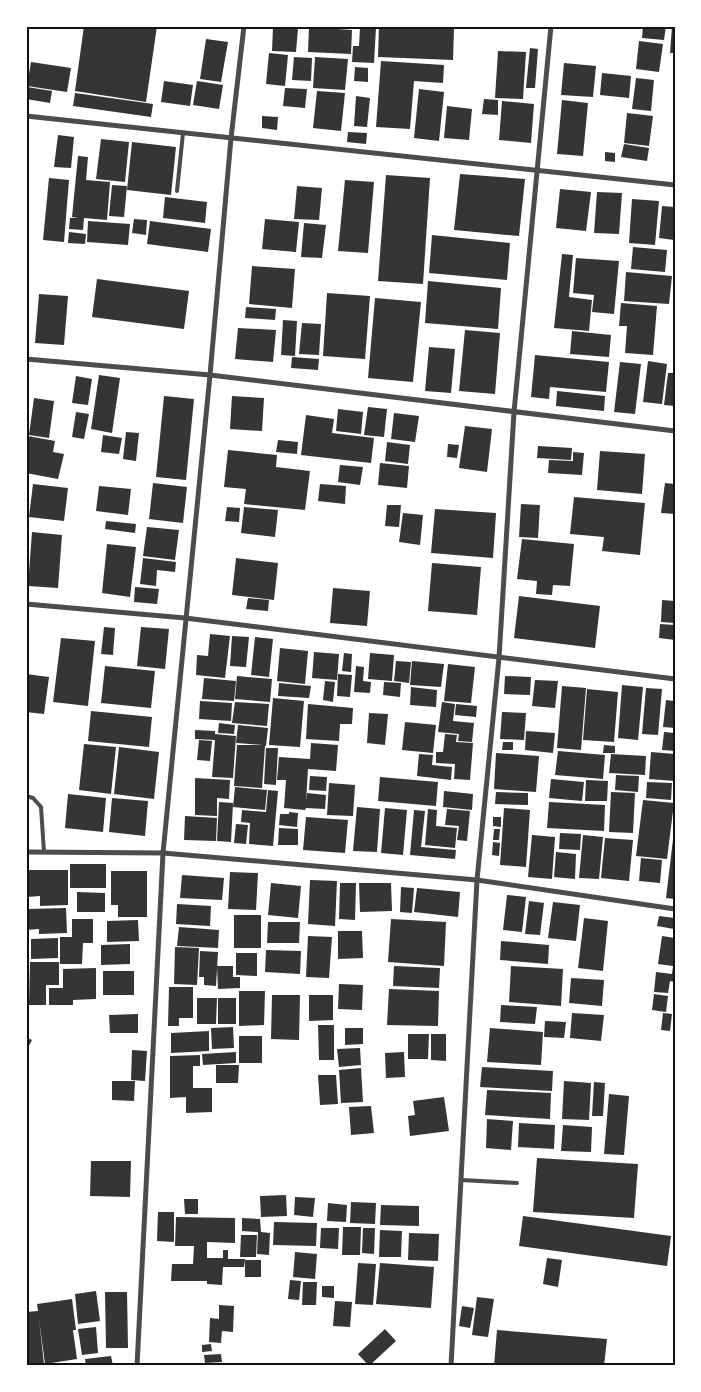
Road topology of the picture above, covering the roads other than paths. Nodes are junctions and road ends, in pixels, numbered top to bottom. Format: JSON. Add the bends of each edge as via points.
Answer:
{"nodes":[{"id":1,"x":244,"y":26,"type":"edge"},
{"id":2,"x":551,"y":26,"type":"edge"},
{"id":3,"x":26,"y":116,"type":"edge"},
{"id":4,"x":183,"y":133,"type":"junction"},
{"id":5,"x":231,"y":138,"type":"junction"},
{"id":6,"x":538,"y":169,"type":"junction"},
{"id":7,"x":675,"y":184,"type":"edge"},
{"id":8,"x":177,"y":191,"type":"dead end"},
{"id":9,"x":26,"y":359,"type":"edge"},
{"id":10,"x":210,"y":375,"type":"junction"},
{"id":11,"x":514,"y":412,"type":"junction"},
{"id":12,"x":675,"y":431,"type":"edge"},
{"id":13,"x":26,"y":604,"type":"edge"},
{"id":14,"x":185,"y":618,"type":"junction"},
{"id":15,"x":499,"y":658,"type":"junction"},
{"id":16,"x":675,"y":679,"type":"edge"},
{"id":17,"x":26,"y":796,"type":"edge"},
{"id":18,"x":26,"y":852,"type":"edge"},
{"id":19,"x":44,"y":852,"type":"junction"},
{"id":20,"x":163,"y":853,"type":"junction"},
{"id":21,"x":477,"y":880,"type":"junction"},
{"id":22,"x":675,"y":909,"type":"edge"},
{"id":23,"x":461,"y":1180,"type":"junction"},
{"id":24,"x":516,"y":1183,"type":"dead end"},
{"id":25,"x":137,"y":1366,"type":"edge"},
{"id":26,"x":451,"y":1366,"type":"edge"}],
"edges":[{"from":1,"to":5,"type":"street"},
{"from":2,"to":6,"type":"street"},
{"from":3,"to":4,"type":"street"},
{"from":4,"to":5,"type":"street"},
{"from":4,"to":8,"type":"lane"},
{"from":5,"to":6,"type":"street"},
{"from":5,"to":10,"type":"street"},
{"from":6,"to":7,"type":"street"},
{"from":6,"to":11,"type":"street"},
{"from":9,"to":10,"type":"street"},
{"from":10,"to":11,"type":"street"},
{"from":10,"to":14,"type":"street"},
{"from":11,"to":12,"type":"street"},
{"from":11,"to":15,"type":"street"},
{"from":13,"to":14,"type":"street"},
{"from":14,"to":15,"type":"street"},
{"from":14,"to":20,"type":"street"},
{"from":15,"to":16,"type":"street"},
{"from":15,"to":21,"type":"street"},
{"from":17,"to":19,"type":"lane","via":[[33,798],[41,807]]},
{"from":18,"to":19,"type":"street"},
{"from":19,"to":20,"type":"street"},
{"from":20,"to":21,"type":"street"},
{"from":20,"to":25,"type":"street"},
{"from":21,"to":22,"type":"street"},
{"from":21,"to":23,"type":"street"},
{"from":23,"to":24,"type":"lane"},
{"from":23,"to":26,"type":"street"}]}
